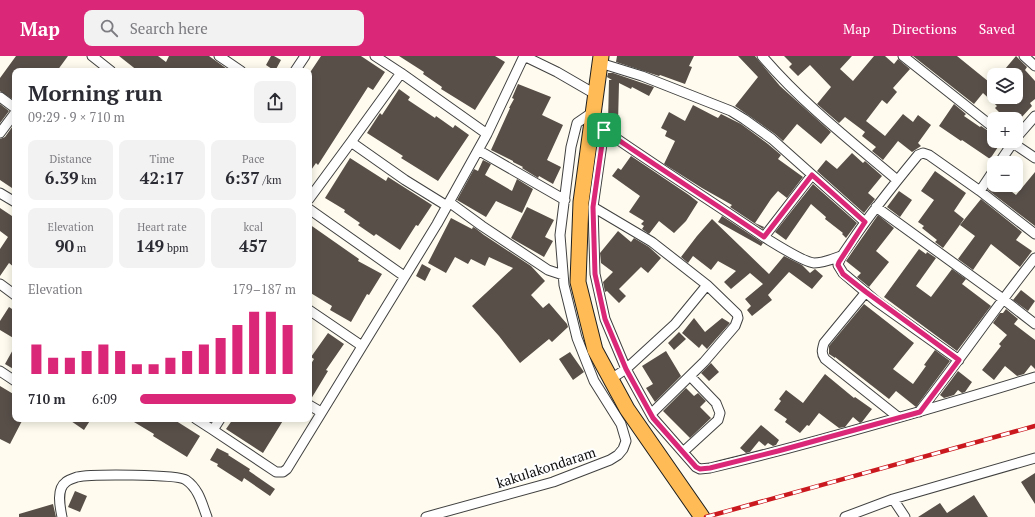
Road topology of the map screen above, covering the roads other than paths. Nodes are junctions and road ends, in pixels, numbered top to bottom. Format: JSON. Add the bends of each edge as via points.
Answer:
{"nodes":[{"id":1,"x":92,"y":56,"type":"edge"},
{"id":2,"x":219,"y":56,"type":"edge"},
{"id":3,"x":305,"y":56,"type":"edge"},
{"id":4,"x":375,"y":56,"type":"edge"},
{"id":5,"x":524,"y":56,"type":"edge"},
{"id":6,"x":762,"y":56,"type":"edge"},
{"id":7,"x":903,"y":56,"type":"edge"},
{"id":8,"x":1024,"y":56,"type":"edge"},
{"id":9,"x":600,"y":60,"type":"edge"},
{"id":10,"x":1035,"y":66,"type":"edge"},
{"id":11,"x":107,"y":68,"type":"edge"},
{"id":12,"x":237,"y":68,"type":"edge"},
{"id":13,"x":297,"y":68,"type":"edge"},
{"id":14,"x":401,"y":73,"type":"junction"},
{"id":15,"x":595,"y":94,"type":"junction"},
{"id":16,"x":0,"y":97,"type":"edge"},
{"id":17,"x":12,"y":106,"type":"edge"},
{"id":18,"x":593,"y":116,"type":"junction"},
{"id":19,"x":1035,"y":116,"type":"edge"},
{"id":20,"x":12,"y":117,"type":"edge"},
{"id":21,"x":987,"y":122,"type":"edge"},
{"id":22,"x":604,"y":130,"type":"junction"},
{"id":23,"x":1023,"y":130,"type":"edge"},
{"id":24,"x":0,"y":133,"type":"edge"},
{"id":25,"x":487,"y":134,"type":"junction"},
{"id":26,"x":351,"y":142,"type":"junction"},
{"id":27,"x":1022,"y":148,"type":"edge"},
{"id":28,"x":478,"y":150,"type":"junction"},
{"id":29,"x":1035,"y":158,"type":"edge"},
{"id":30,"x":812,"y":175,"type":"junction"},
{"id":31,"x":897,"y":180,"type":"junction"},
{"id":32,"x":987,"y":181,"type":"edge"},
{"id":33,"x":980,"y":192,"type":"junction"},
{"id":34,"x":0,"y":193,"type":"edge"},
{"id":35,"x":312,"y":195,"type":"edge"},
{"id":36,"x":12,"y":200,"type":"edge"},
{"id":37,"x":564,"y":200,"type":"junction"},
{"id":38,"x":448,"y":204,"type":"junction"},
{"id":39,"x":593,"y":207,"type":"junction"},
{"id":40,"x":876,"y":207,"type":"junction"},
{"id":41,"x":312,"y":211,"type":"edge"},
{"id":42,"x":865,"y":222,"type":"junction"},
{"id":43,"x":1035,"y":234,"type":"edge"},
{"id":44,"x":764,"y":237,"type":"junction"},
{"id":45,"x":841,"y":256,"type":"junction"},
{"id":46,"x":1035,"y":258,"type":"edge"},
{"id":47,"x":563,"y":274,"type":"junction"},
{"id":48,"x":404,"y":276,"type":"junction"},
{"id":49,"x":0,"y":284,"type":"edge"},
{"id":50,"x":707,"y":285,"type":"junction"},
{"id":51,"x":866,"y":292,"type":"junction"},
{"id":52,"x":12,"y":293,"type":"edge"},
{"id":53,"x":1003,"y":299,"type":"junction"},
{"id":54,"x":312,"y":312,"type":"edge"},
{"id":55,"x":1035,"y":324,"type":"edge"},
{"id":56,"x":362,"y":346,"type":"junction"},
{"id":57,"x":959,"y":360,"type":"junction"},
{"id":58,"x":626,"y":369,"type":"junction"},
{"id":59,"x":0,"y":372,"type":"edge"},
{"id":60,"x":690,"y":376,"type":"junction"},
{"id":61,"x":1035,"y":377,"type":"edge"},
{"id":62,"x":12,"y":379,"type":"edge"},
{"id":63,"x":611,"y":379,"type":"junction"},
{"id":64,"x":312,"y":407,"type":"edge"},
{"id":65,"x":321,"y":412,"type":"junction"},
{"id":66,"x":920,"y":412,"type":"junction"},
{"id":67,"x":651,"y":414,"type":"junction"},
{"id":68,"x":898,"y":417,"type":"junction"},
{"id":69,"x":201,"y":422,"type":"edge"},
{"id":70,"x":218,"y":422,"type":"edge"},
{"id":71,"x":213,"y":430,"type":"junction"},
{"id":72,"x":683,"y":452,"type":"junction"},
{"id":73,"x":1035,"y":458,"type":"edge"},
{"id":74,"x":893,"y":499,"type":"junction"},
{"id":75,"x":62,"y":517,"type":"edge"},
{"id":76,"x":207,"y":517,"type":"edge"},
{"id":77,"x":426,"y":517,"type":"edge"},
{"id":78,"x":702,"y":517,"type":"edge"},
{"id":79,"x":845,"y":517,"type":"edge"},
{"id":80,"x":905,"y":517,"type":"edge"}],
"edges":[{"from":1,"to":11,"type":"street"},
{"from":2,"to":12,"type":"street"},
{"from":3,"to":13,"type":"street"},
{"from":4,"to":14,"type":"street"},
{"from":5,"to":15,"type":"street"},
{"from":5,"to":25,"type":"street"},
{"from":6,"to":31,"type":"street","via":[[810,106]]},
{"from":7,"to":21,"type":"street"},
{"from":8,"to":10,"type":"street"},
{"from":9,"to":15,"type":"highway"},
{"from":9,"to":30,"type":"street","via":[[731,111],[757,127]]},
{"from":14,"to":25,"type":"street"},
{"from":14,"to":26,"type":"street"},
{"from":15,"to":18,"type":"highway"},
{"from":16,"to":17,"type":"street"},
{"from":18,"to":22,"type":"street"},
{"from":18,"to":37,"type":"street","name":"kakulakondaram","via":[[577,123]]},
{"from":18,"to":63,"type":"highway","via":[[581,202],[578,282],[595,350]]},
{"from":19,"to":23,"type":"street"},
{"from":20,"to":24,"type":"street"},
{"from":22,"to":39,"type":"street"},
{"from":22,"to":44,"type":"street"},
{"from":25,"to":28,"type":"street"},
{"from":26,"to":35,"type":"street"},
{"from":26,"to":38,"type":"street","via":[[405,180]]},
{"from":27,"to":29,"type":"street"},
{"from":28,"to":37,"type":"street"},
{"from":28,"to":38,"type":"street"},
{"from":30,"to":42,"type":"street"},
{"from":30,"to":44,"type":"street"},
{"from":31,"to":33,"type":"street","via":[[918,155],[923,153]]},
{"from":31,"to":40,"type":"street"},
{"from":32,"to":33,"type":"street"},
{"from":33,"to":43,"type":"street"},
{"from":34,"to":36,"type":"street"},
{"from":37,"to":47,"type":"street","name":"kakulakondaram","via":[[560,235]]},
{"from":38,"to":47,"type":"street","via":[[548,270]]},
{"from":38,"to":48,"type":"street"},
{"from":39,"to":50,"type":"street","via":[[652,242]]},
{"from":39,"to":58,"type":"street","via":[[595,274],[605,319]]},
{"from":40,"to":42,"type":"street"},
{"from":40,"to":53,"type":"street"},
{"from":41,"to":48,"type":"street"},
{"from":42,"to":45,"type":"street"},
{"from":44,"to":45,"type":"street","via":[[814,263]]},
{"from":45,"to":51,"type":"street","via":[[838,265],[843,274]]},
{"from":46,"to":53,"type":"street"},
{"from":47,"to":77,"type":"street","name":"kakulakondaram","via":[[577,338],[594,381],[621,424],[626,441],[623,449],[610,460],[553,482]]},
{"from":48,"to":56,"type":"street"},
{"from":49,"to":52,"type":"street"},
{"from":50,"to":58,"type":"street","via":[[675,324]]},
{"from":50,"to":60,"type":"street","via":[[737,314],[737,322]]},
{"from":51,"to":57,"type":"street"},
{"from":51,"to":68,"type":"street","via":[[824,343],[823,355]]},
{"from":53,"to":55,"type":"street"},
{"from":53,"to":57,"type":"street"},
{"from":54,"to":56,"type":"street"},
{"from":56,"to":65,"type":"street"},
{"from":57,"to":66,"type":"street"},
{"from":58,"to":63,"type":"street"},
{"from":58,"to":67,"type":"street"},
{"from":59,"to":62,"type":"street"},
{"from":60,"to":67,"type":"street"},
{"from":60,"to":72,"type":"street","via":[[716,403],[720,413],[718,420]]},
{"from":61,"to":66,"type":"street"},
{"from":63,"to":78,"type":"highway","via":[[627,409]]},
{"from":64,"to":65,"type":"street"},
{"from":65,"to":71,"type":"street","via":[[283,472],[276,472]]},
{"from":66,"to":68,"type":"street"},
{"from":67,"to":72,"type":"street"},
{"from":68,"to":72,"type":"street","via":[[710,468],[696,467]]},
{"from":69,"to":71,"type":"street"},
{"from":70,"to":71,"type":"street"},
{"from":73,"to":74,"type":"street"},
{"from":74,"to":79,"type":"street"},
{"from":74,"to":80,"type":"street"},
{"from":75,"to":76,"type":"street","via":[[60,488],[66,482],[77,477],[113,475],[185,479],[198,495]]}]}
